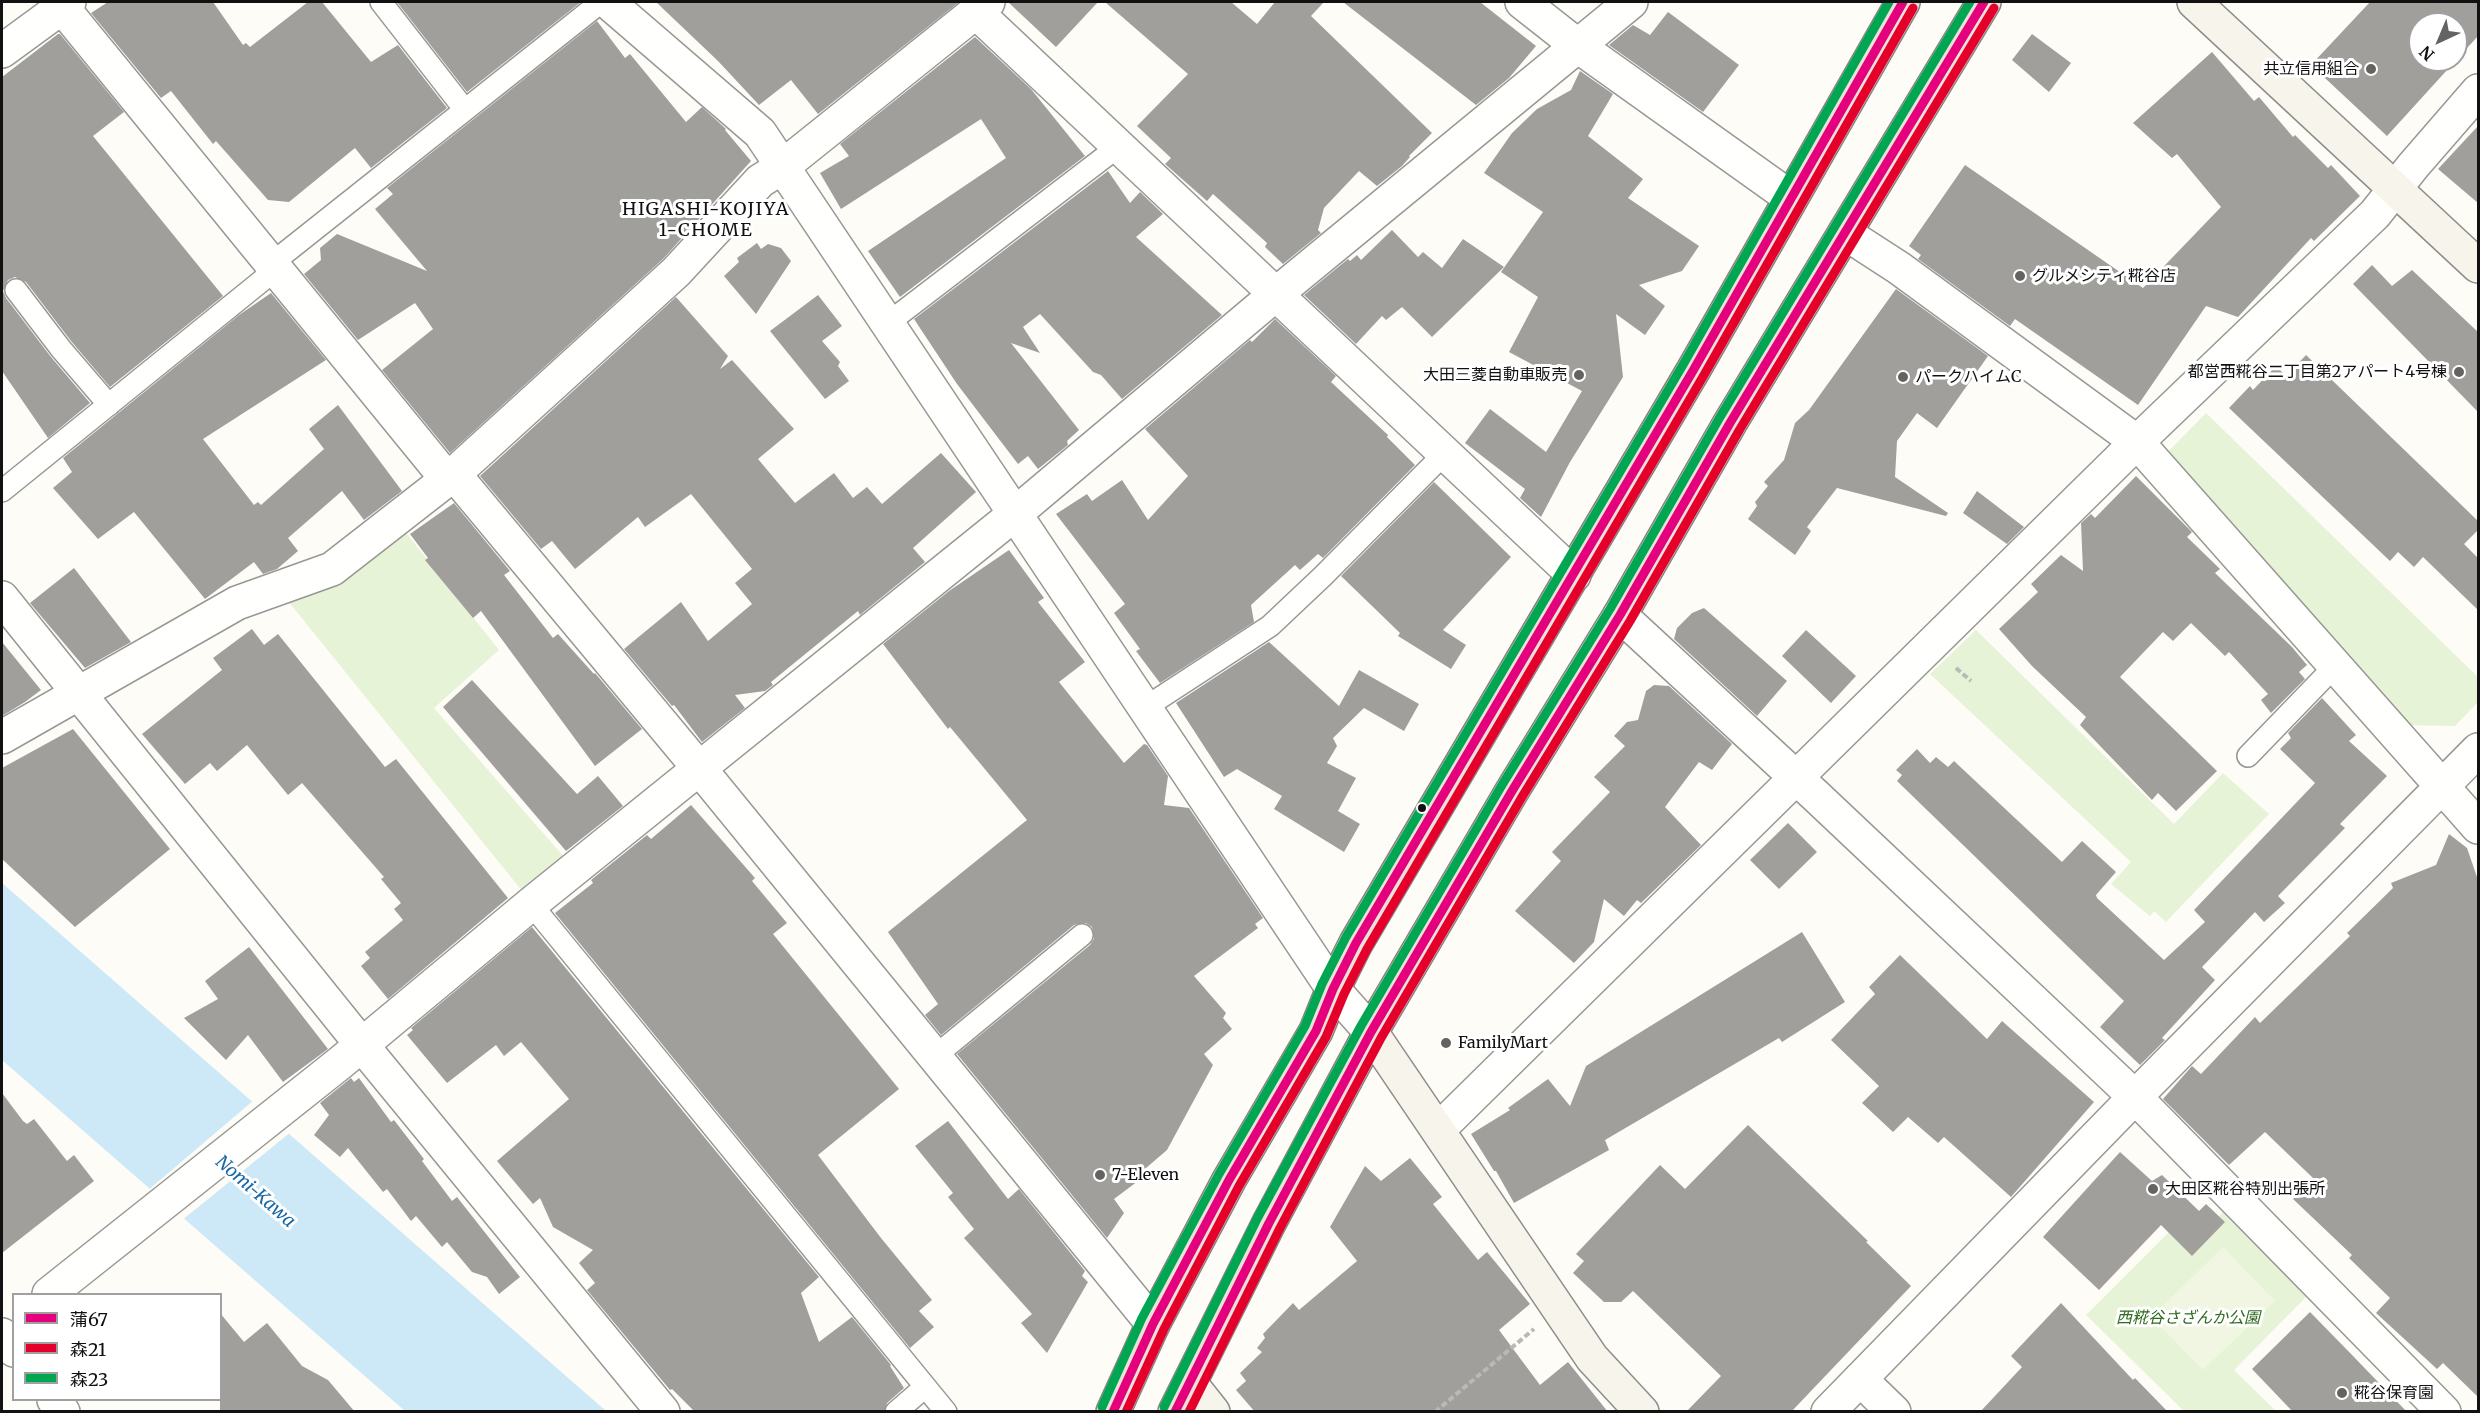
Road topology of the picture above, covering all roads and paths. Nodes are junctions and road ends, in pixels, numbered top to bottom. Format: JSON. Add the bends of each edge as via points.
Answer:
{"nodes":[{"id":1,"x":381,"y":2,"type":"edge"},
{"id":2,"x":601,"y":2,"type":"edge"},
{"id":3,"x":608,"y":2,"type":"edge"},
{"id":4,"x":1522,"y":2,"type":"edge"},
{"id":5,"x":1631,"y":2,"type":"edge"},
{"id":6,"x":1903,"y":2,"type":"edge"},
{"id":7,"x":1984,"y":2,"type":"edge"},
{"id":8,"x":2194,"y":2,"type":"edge"},
{"id":9,"x":63,"y":3,"type":"edge"},
{"id":10,"x":982,"y":7,"type":"edge"},
{"id":11,"x":1578,"y":46,"type":"junction"},
{"id":12,"x":2,"y":48,"type":"edge"},
{"id":13,"x":2478,"y":91,"type":"edge"},
{"id":14,"x":465,"y":110,"type":"junction"},
{"id":15,"x":1119,"y":146,"type":"junction"},
{"id":16,"x":782,"y":167,"type":"junction"},
{"id":17,"x":2396,"y":188,"type":"junction"},
{"id":18,"x":1791,"y":198,"type":"junction"},
{"id":19,"x":1845,"y":233,"type":"junction"},
{"id":20,"x":271,"y":264,"type":"junction"},
{"id":21,"x":2478,"y":266,"type":"edge"},
{"id":22,"x":16,"y":290,"type":"dead end"},
{"id":23,"x":1276,"y":294,"type":"junction"},
{"id":24,"x":888,"y":323,"type":"junction"},
{"id":25,"x":109,"y":405,"type":"junction"},
{"id":26,"x":2136,"y":442,"type":"junction"},
{"id":27,"x":1444,"y":453,"type":"junction"},
{"id":28,"x":451,"y":477,"type":"junction"},
{"id":29,"x":2,"y":491,"type":"edge"},
{"id":30,"x":1016,"y":513,"type":"junction"},
{"id":31,"x":1574,"y":575,"type":"junction"},
{"id":32,"x":2,"y":598,"type":"edge"},
{"id":33,"x":1620,"y":615,"type":"junction"},
{"id":34,"x":2335,"y":666,"type":"junction"},
{"id":35,"x":77,"y":693,"type":"junction"},
{"id":36,"x":1146,"y":707,"type":"junction"},
{"id":37,"x":2,"y":737,"type":"edge"},
{"id":38,"x":2478,"y":750,"type":"edge"},
{"id":39,"x":2248,"y":756,"type":"dead end"},
{"id":40,"x":698,"y":768,"type":"junction"},
{"id":41,"x":1795,"y":776,"type":"junction"},
{"id":42,"x":2443,"y":787,"type":"junction"},
{"id":43,"x":2478,"y":827,"type":"edge"},
{"id":44,"x":531,"y":904,"type":"junction"},
{"id":45,"x":1082,"y":935,"type":"dead end"},
{"id":46,"x":1333,"y":988,"type":"junction"},
{"id":47,"x":1371,"y":1032,"type":"junction"},
{"id":48,"x":362,"y":1044,"type":"junction"},
{"id":49,"x":934,"y":1057,"type":"junction"},
{"id":50,"x":2134,"y":1097,"type":"junction"},
{"id":51,"x":1438,"y":1130,"type":"junction"},
{"id":52,"x":50,"y":1293,"type":"edge"},
{"id":53,"x":1558,"y":1308,"type":"junction"},
{"id":54,"x":1153,"y":1324,"type":"junction"},
{"id":55,"x":2,"y":1333,"type":"edge"},
{"id":56,"x":12,"y":1347,"type":"edge"},
{"id":57,"x":1860,"y":1379,"type":"junction"},
{"id":58,"x":925,"y":1387,"type":"junction"},
{"id":59,"x":1182,"y":1397,"type":"edge"},
{"id":60,"x":663,"y":1412,"type":"edge"},
{"id":61,"x":896,"y":1412,"type":"edge"},
{"id":62,"x":946,"y":1412,"type":"edge"},
{"id":63,"x":1113,"y":1412,"type":"edge"},
{"id":64,"x":1213,"y":1412,"type":"edge"},
{"id":65,"x":1435,"y":1412,"type":"edge"},
{"id":66,"x":1642,"y":1412,"type":"edge"},
{"id":67,"x":1828,"y":1412,"type":"edge"},
{"id":68,"x":1894,"y":1412,"type":"edge"},
{"id":69,"x":2444,"y":1412,"type":"edge"}],
"edges":[{"from":1,"to":14,"type":"lane"},
{"from":2,"to":14,"type":"lane"},
{"from":3,"to":16,"type":"street","via":[[760,133]]},
{"from":4,"to":11,"type":"street"},
{"from":5,"to":11,"type":"street"},
{"from":6,"to":18,"type":"highway"},
{"from":7,"to":19,"type":"highway"},
{"from":8,"to":17,"type":"street"},
{"from":9,"to":12,"type":"street"},
{"from":9,"to":20,"type":"street"},
{"from":10,"to":15,"type":"street"},
{"from":10,"to":16,"type":"street"},
{"from":11,"to":18,"type":"street"},
{"from":11,"to":23,"type":"street"},
{"from":13,"to":17,"type":"street"},
{"from":14,"to":20,"type":"lane"},
{"from":15,"to":23,"type":"street"},
{"from":15,"to":24,"type":"lane"},
{"from":16,"to":24,"type":"street"},
{"from":16,"to":28,"type":"street","via":[[760,181],[676,272]]},
{"from":17,"to":21,"type":"street"},
{"from":17,"to":26,"type":"street","via":[[2375,214]]},
{"from":18,"to":31,"type":"highway"},
{"from":19,"to":26,"type":"street","via":[[1899,268]]},
{"from":19,"to":33,"type":"highway"},
{"from":20,"to":25,"type":"lane","via":[[264,279]]},
{"from":20,"to":28,"type":"street"},
{"from":22,"to":25,"type":"lane"},
{"from":23,"to":27,"type":"street"},
{"from":23,"to":30,"type":"street"},
{"from":24,"to":30,"type":"street"},
{"from":25,"to":29,"type":"lane"},
{"from":26,"to":34,"type":"street"},
{"from":26,"to":41,"type":"street"},
{"from":27,"to":31,"type":"street"},
{"from":27,"to":36,"type":"lane","via":[[1270,626]]},
{"from":28,"to":35,"type":"street","via":[[332,570],[237,603]]},
{"from":28,"to":40,"type":"street"},
{"from":30,"to":36,"type":"street"},
{"from":30,"to":40,"type":"street"},
{"from":31,"to":46,"type":"highway"},
{"from":32,"to":35,"type":"street"},
{"from":33,"to":41,"type":"street"},
{"from":33,"to":47,"type":"highway"},
{"from":34,"to":39,"type":"lane"},
{"from":34,"to":42,"type":"street"},
{"from":35,"to":37,"type":"street"},
{"from":35,"to":48,"type":"street"},
{"from":36,"to":46,"type":"street"},
{"from":38,"to":42,"type":"street"},
{"from":40,"to":44,"type":"street"},
{"from":40,"to":49,"type":"street"},
{"from":41,"to":50,"type":"street"},
{"from":41,"to":51,"type":"street"},
{"from":42,"to":43,"type":"street"},
{"from":42,"to":50,"type":"street"},
{"from":44,"to":48,"type":"street"},
{"from":44,"to":58,"type":"lane"},
{"from":45,"to":49,"type":"lane"},
{"from":46,"to":47,"type":"street"},
{"from":46,"to":54,"type":"highway","via":[[1316,1031],[1229,1180]]},
{"from":47,"to":51,"type":"street"},
{"from":47,"to":59,"type":"highway"},
{"from":48,"to":52,"type":"street"},
{"from":48,"to":60,"type":"street"},
{"from":49,"to":54,"type":"street"},
{"from":50,"to":57,"type":"street"},
{"from":50,"to":69,"type":"street"},
{"from":51,"to":53,"type":"street"},
{"from":53,"to":65,"type":"path"},
{"from":53,"to":66,"type":"street","via":[[1592,1358]]},
{"from":54,"to":63,"type":"highway"},
{"from":55,"to":56,"type":"street"},
{"from":57,"to":67,"type":"street"},
{"from":57,"to":68,"type":"street"},
{"from":58,"to":61,"type":"lane"},
{"from":58,"to":62,"type":"lane"},
{"from":59,"to":64,"type":"street"}]}
